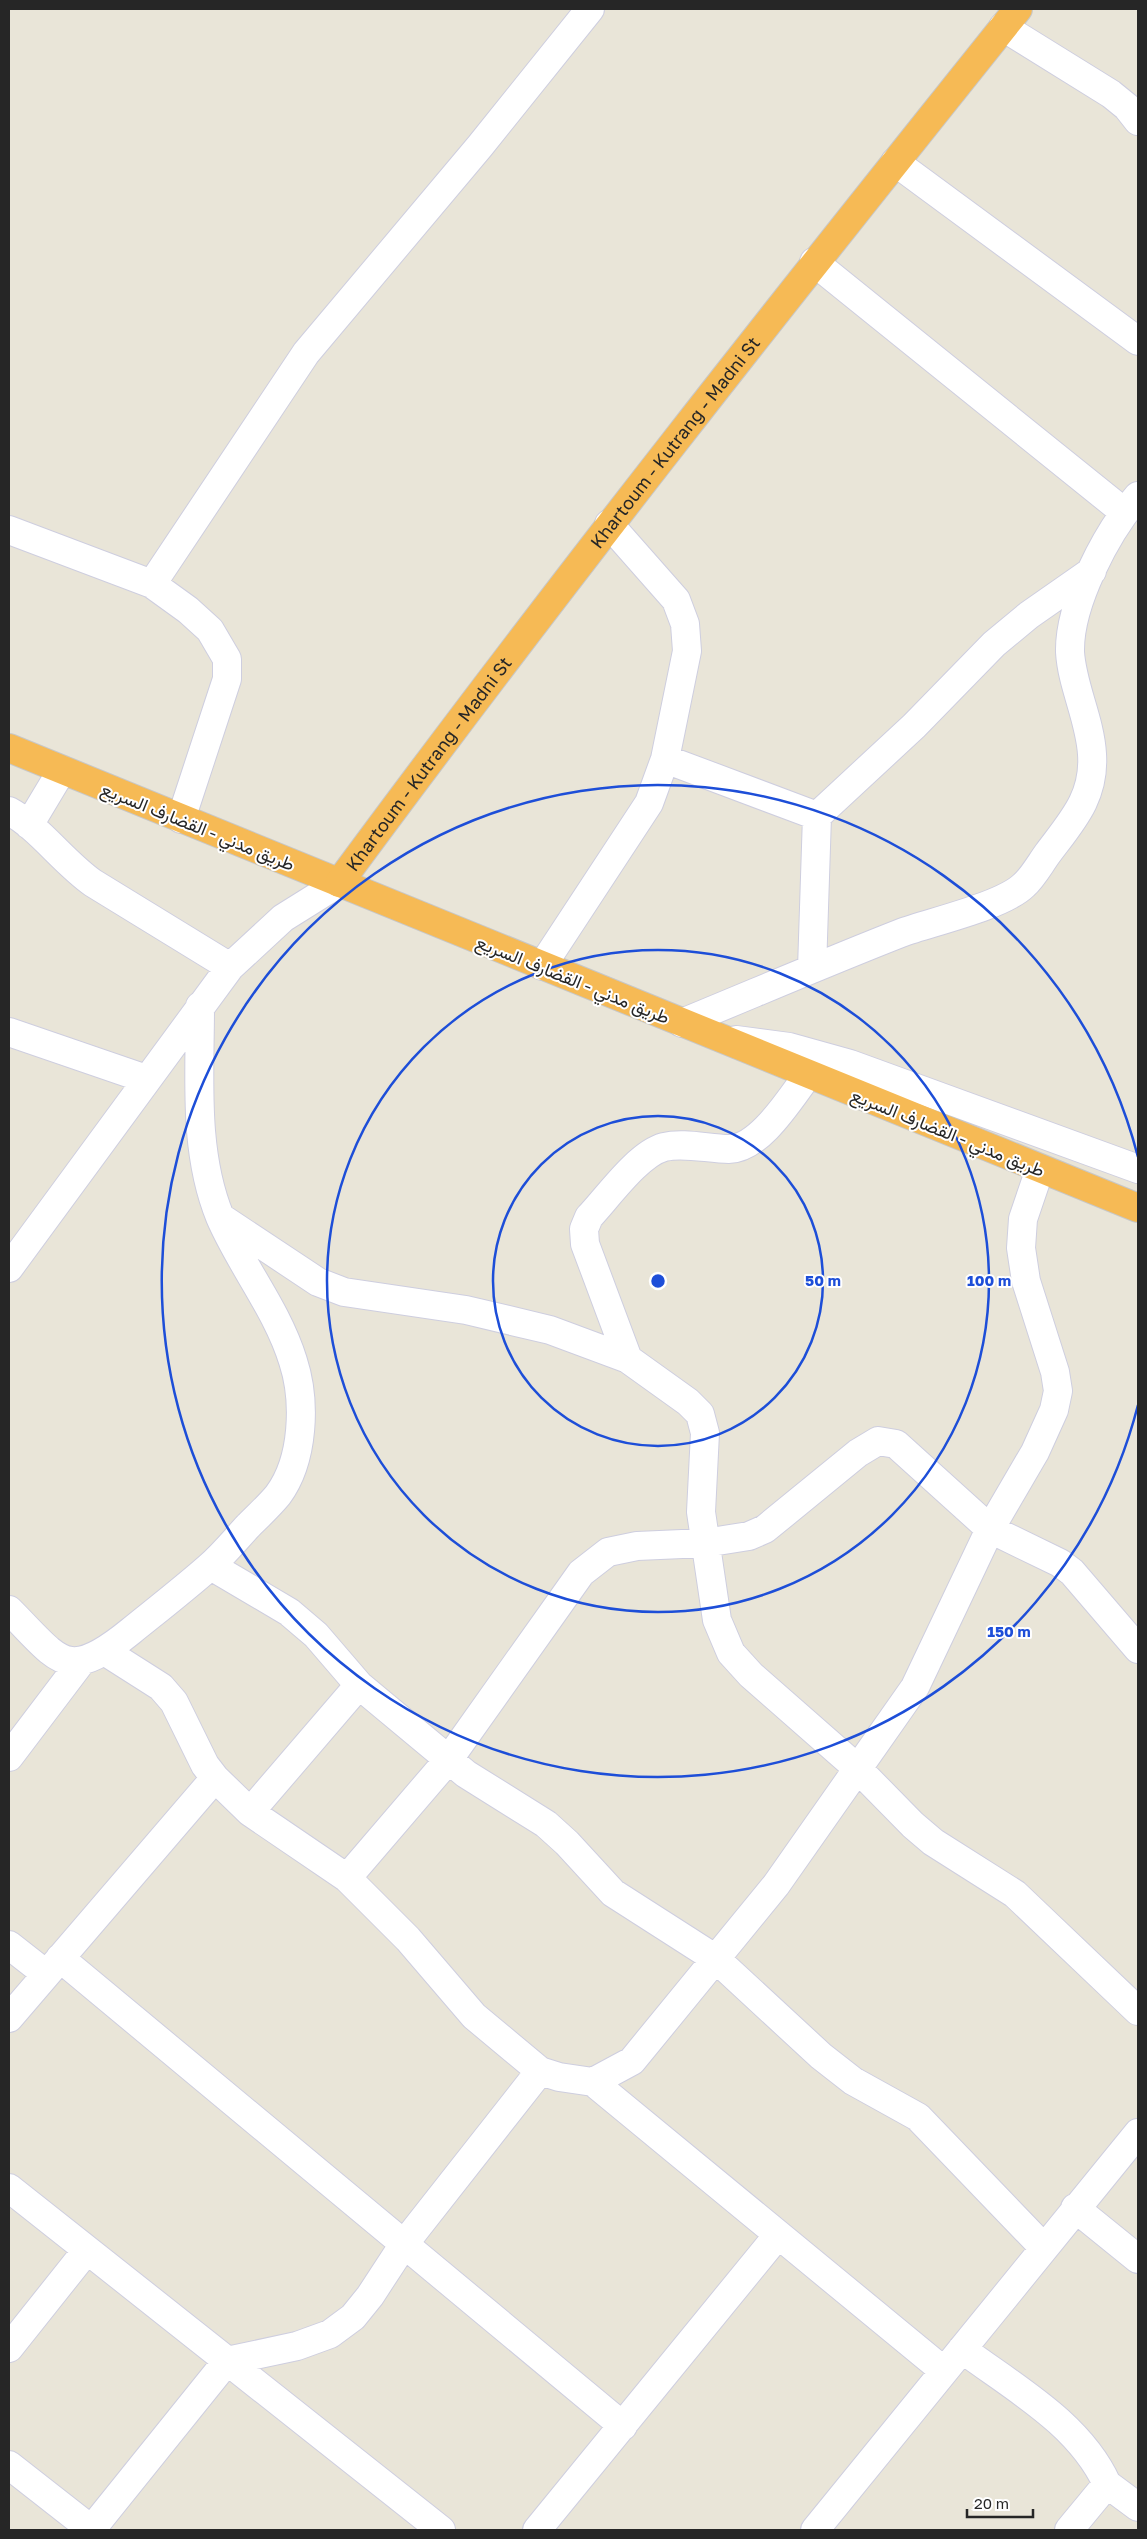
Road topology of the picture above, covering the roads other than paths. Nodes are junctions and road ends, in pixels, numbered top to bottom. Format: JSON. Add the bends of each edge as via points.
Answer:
{"nodes":[{"id":1,"x":590,"y":9,"type":"edge"},
{"id":2,"x":1011,"y":18,"type":"edge"},
{"id":3,"x":1138,"y":121,"type":"edge"},
{"id":4,"x":895,"y":162,"type":"junction"},
{"id":5,"x":814,"y":262,"type":"junction"},
{"id":6,"x":1138,"y":341,"type":"edge"},
{"id":7,"x":1131,"y":504,"type":"edge"},
{"id":8,"x":609,"y":524,"type":"junction"},
{"id":9,"x":9,"y":530,"type":"edge"},
{"id":10,"x":1092,"y":571,"type":"junction"},
{"id":11,"x":152,"y":584,"type":"junction"},
{"id":12,"x":9,"y":748,"type":"edge"},
{"id":13,"x":665,"y":759,"type":"junction"},
{"id":14,"x":62,"y":770,"type":"junction"},
{"id":15,"x":817,"y":816,"type":"junction"},
{"id":16,"x":19,"y":818,"type":"edge"},
{"id":17,"x":181,"y":819,"type":"junction"},
{"id":18,"x":339,"y":883,"type":"junction"},
{"id":19,"x":542,"y":966,"type":"junction"},
{"id":20,"x":230,"y":967,"type":"junction"},
{"id":21,"x":812,"y":969,"type":"junction"},
{"id":22,"x":200,"y":1006,"type":"junction"},
{"id":23,"x":682,"y":1023,"type":"junction"},
{"id":24,"x":9,"y":1032,"type":"edge"},
{"id":25,"x":718,"y":1038,"type":"junction"},
{"id":26,"x":808,"y":1075,"type":"junction"},
{"id":27,"x":146,"y":1080,"type":"junction"},
{"id":28,"x":1040,"y":1169,"type":"junction"},
{"id":29,"x":1138,"y":1169,"type":"edge"},
{"id":30,"x":1138,"y":1208,"type":"edge"},
{"id":31,"x":220,"y":1217,"type":"junction"},
{"id":32,"x":9,"y":1268,"type":"edge"},
{"id":33,"x":628,"y":1359,"type":"junction"},
{"id":34,"x":990,"y":1529,"type":"junction"},
{"id":35,"x":706,"y":1543,"type":"junction"},
{"id":36,"x":210,"y":1566,"type":"junction"},
{"id":37,"x":9,"y":1610,"type":"edge"},
{"id":38,"x":1138,"y":1649,"type":"edge"},
{"id":39,"x":106,"y":1652,"type":"junction"},
{"id":40,"x":81,"y":1662,"type":"junction"},
{"id":41,"x":359,"y":1685,"type":"junction"},
{"id":42,"x":9,"y":1757,"type":"edge"},
{"id":43,"x":449,"y":1759,"type":"junction"},
{"id":44,"x":857,"y":1768,"type":"junction"},
{"id":45,"x":216,"y":1778,"type":"junction"},
{"id":46,"x":250,"y":1812,"type":"junction"},
{"id":47,"x":348,"y":1878,"type":"junction"},
{"id":48,"x":9,"y":1945,"type":"edge"},
{"id":49,"x":716,"y":1958,"type":"junction"},
{"id":50,"x":53,"y":1966,"type":"junction"},
{"id":51,"x":1138,"y":2011,"type":"edge"},
{"id":52,"x":9,"y":2018,"type":"edge"},
{"id":53,"x":540,"y":2071,"type":"junction"},
{"id":54,"x":593,"y":2082,"type":"junction"},
{"id":55,"x":1138,"y":2133,"type":"edge"},
{"id":56,"x":9,"y":2188,"type":"edge"},
{"id":57,"x":1076,"y":2208,"type":"junction"},
{"id":58,"x":778,"y":2235,"type":"junction"},
{"id":59,"x":404,"y":2244,"type":"junction"},
{"id":60,"x":1043,"y":2248,"type":"junction"},
{"id":61,"x":87,"y":2250,"type":"junction"},
{"id":62,"x":1138,"y":2259,"type":"edge"},
{"id":63,"x":9,"y":2348,"type":"edge"},
{"id":64,"x":962,"y":2349,"type":"junction"},
{"id":65,"x":227,"y":2361,"type":"junction"},
{"id":66,"x":944,"y":2371,"type":"junction"},
{"id":67,"x":623,"y":2426,"type":"junction"},
{"id":68,"x":9,"y":2465,"type":"edge"},
{"id":69,"x":1107,"y":2484,"type":"junction"},
{"id":70,"x":1138,"y":2507,"type":"edge"},
{"id":71,"x":91,"y":2530,"type":"edge"},
{"id":72,"x":441,"y":2530,"type":"edge"},
{"id":73,"x":537,"y":2530,"type":"edge"},
{"id":74,"x":815,"y":2530,"type":"edge"},
{"id":75,"x":1069,"y":2530,"type":"edge"}],
"edges":[{"from":1,"to":11,"type":"street","via":[[306,353]]},
{"from":2,"to":3,"type":"street","via":[[1112,94]]},
{"from":2,"to":4,"type":"highway","name":"Khartoum - Kutrang - Madni St"},
{"from":4,"to":5,"type":"highway","name":"Khartoum - Kutrang - Madni St"},
{"from":4,"to":6,"type":"street"},
{"from":5,"to":7,"type":"street"},
{"from":5,"to":8,"type":"highway","name":"Khartoum - Kutrang - Madni St"},
{"from":7,"to":10,"type":"street"},
{"from":8,"to":13,"type":"street","via":[[676,600],[685,624],[687,651]]},
{"from":8,"to":18,"type":"highway","name":"Khartoum - Kutrang - Madni St","via":[[490,678]]},
{"from":9,"to":11,"type":"street"},
{"from":10,"to":15,"type":"street","via":[[1035,610],[994,644],[914,726]]},
{"from":10,"to":21,"type":"street","via":[[1076,612],[1070,651],[1092,753],[1090,785],[1081,808],[1024,886],[1010,895]]},
{"from":11,"to":17,"type":"street","via":[[210,630],[227,658],[227,679]]},
{"from":12,"to":14,"type":"highway","name":"طريق مدني - القضارف السريع"},
{"from":13,"to":15,"type":"street"},
{"from":13,"to":19,"type":"street","via":[[648,803]]},
{"from":14,"to":16,"type":"street"},
{"from":14,"to":17,"type":"highway","name":"طريق مدني - القضارف السريع"},
{"from":15,"to":21,"type":"street"},
{"from":16,"to":20,"type":"street","via":[[72,868],[93,883]]},
{"from":17,"to":18,"type":"highway","name":"طريق مدني - القضارف السريع"},
{"from":18,"to":19,"type":"highway","name":"طريق مدني - القضارف السريع"},
{"from":18,"to":20,"type":"street","via":[[283,918]]},
{"from":19,"to":23,"type":"highway","name":"طريق مدني - القضارف السريع"},
{"from":20,"to":22,"type":"street"},
{"from":21,"to":23,"type":"street"},
{"from":22,"to":27,"type":"street"},
{"from":22,"to":31,"type":"street","via":[[201,1138]]},
{"from":23,"to":25,"type":"highway","name":"طريق مدني - القضارف السريع"},
{"from":24,"to":27,"type":"street"},
{"from":25,"to":26,"type":"highway","name":"طريق مدني - القضارف السريع"},
{"from":25,"to":29,"type":"street","via":[[789,1047],[850,1064]]},
{"from":26,"to":28,"type":"highway","name":"طريق مدني - القضارف السريع"},
{"from":26,"to":33,"type":"street","via":[[769,1126],[754,1140],[732,1149],[665,1147],[647,1155],[589,1217],[584,1229],[585,1244]]},
{"from":27,"to":32,"type":"street"},
{"from":28,"to":30,"type":"highway","name":"طريق مدني - القضارف السريع"},
{"from":28,"to":34,"type":"street","via":[[1023,1219],[1021,1248],[1026,1281],[1058,1391],[1054,1410],[1035,1452]]},
{"from":31,"to":33,"type":"street","via":[[318,1282],[344,1292],[466,1310],[509,1320],[550,1330]]},
{"from":31,"to":36,"type":"street","via":[[262,1292],[293,1361],[300,1405],[300,1444],[278,1494]]},
{"from":33,"to":35,"type":"street","via":[[700,1414],[705,1433],[701,1512]]},
{"from":34,"to":35,"type":"street","via":[[896,1444],[878,1441],[858,1453],[765,1529],[749,1536]]},
{"from":34,"to":38,"type":"street","via":[[1072,1572]]},
{"from":34,"to":44,"type":"street","via":[[915,1687]]},
{"from":35,"to":43,"type":"street","via":[[636,1546],[608,1552],[581,1573]]},
{"from":35,"to":44,"type":"street","via":[[717,1620],[731,1653],[751,1675]]},
{"from":36,"to":39,"type":"street"},
{"from":36,"to":41,"type":"street","via":[[289,1612],[316,1635]]},
{"from":37,"to":40,"type":"street","via":[[53,1654],[68,1662]]},
{"from":39,"to":40,"type":"street"},
{"from":39,"to":45,"type":"street","via":[[161,1687],[174,1702]]},
{"from":40,"to":42,"type":"street"},
{"from":41,"to":43,"type":"street"},
{"from":41,"to":46,"type":"street"},
{"from":43,"to":47,"type":"street"},
{"from":43,"to":49,"type":"street","via":[[474,1779],[546,1824],[613,1893]]},
{"from":44,"to":49,"type":"street","via":[[776,1885]]},
{"from":44,"to":51,"type":"street","via":[[933,1842],[1015,1894]]},
{"from":45,"to":46,"type":"street"},
{"from":45,"to":50,"type":"street"},
{"from":46,"to":47,"type":"street"},
{"from":47,"to":53,"type":"street","via":[[408,1939],[474,2016]]},
{"from":48,"to":50,"type":"street"},
{"from":49,"to":54,"type":"street","via":[[632,2061]]},
{"from":49,"to":60,"type":"street","via":[[821,2056],[853,2081],[918,2117]]},
{"from":50,"to":52,"type":"street"},
{"from":50,"to":59,"type":"street"},
{"from":53,"to":54,"type":"street"},
{"from":53,"to":59,"type":"street"},
{"from":54,"to":58,"type":"street"},
{"from":55,"to":57,"type":"street"},
{"from":56,"to":61,"type":"street"},
{"from":57,"to":60,"type":"street"},
{"from":57,"to":62,"type":"street"},
{"from":58,"to":66,"type":"street"},
{"from":58,"to":67,"type":"street"},
{"from":59,"to":65,"type":"street","via":[[370,2296],[353,2316],[330,2334],[297,2346]]},
{"from":59,"to":67,"type":"street"},
{"from":60,"to":64,"type":"street"},
{"from":61,"to":63,"type":"street"},
{"from":61,"to":65,"type":"street"},
{"from":64,"to":66,"type":"street"},
{"from":64,"to":69,"type":"street","via":[[1060,2422],[1098,2464]]},
{"from":65,"to":71,"type":"street"},
{"from":65,"to":72,"type":"street"},
{"from":66,"to":74,"type":"street"},
{"from":67,"to":73,"type":"street"},
{"from":68,"to":71,"type":"street"},
{"from":69,"to":70,"type":"street"},
{"from":69,"to":75,"type":"street"}]}
